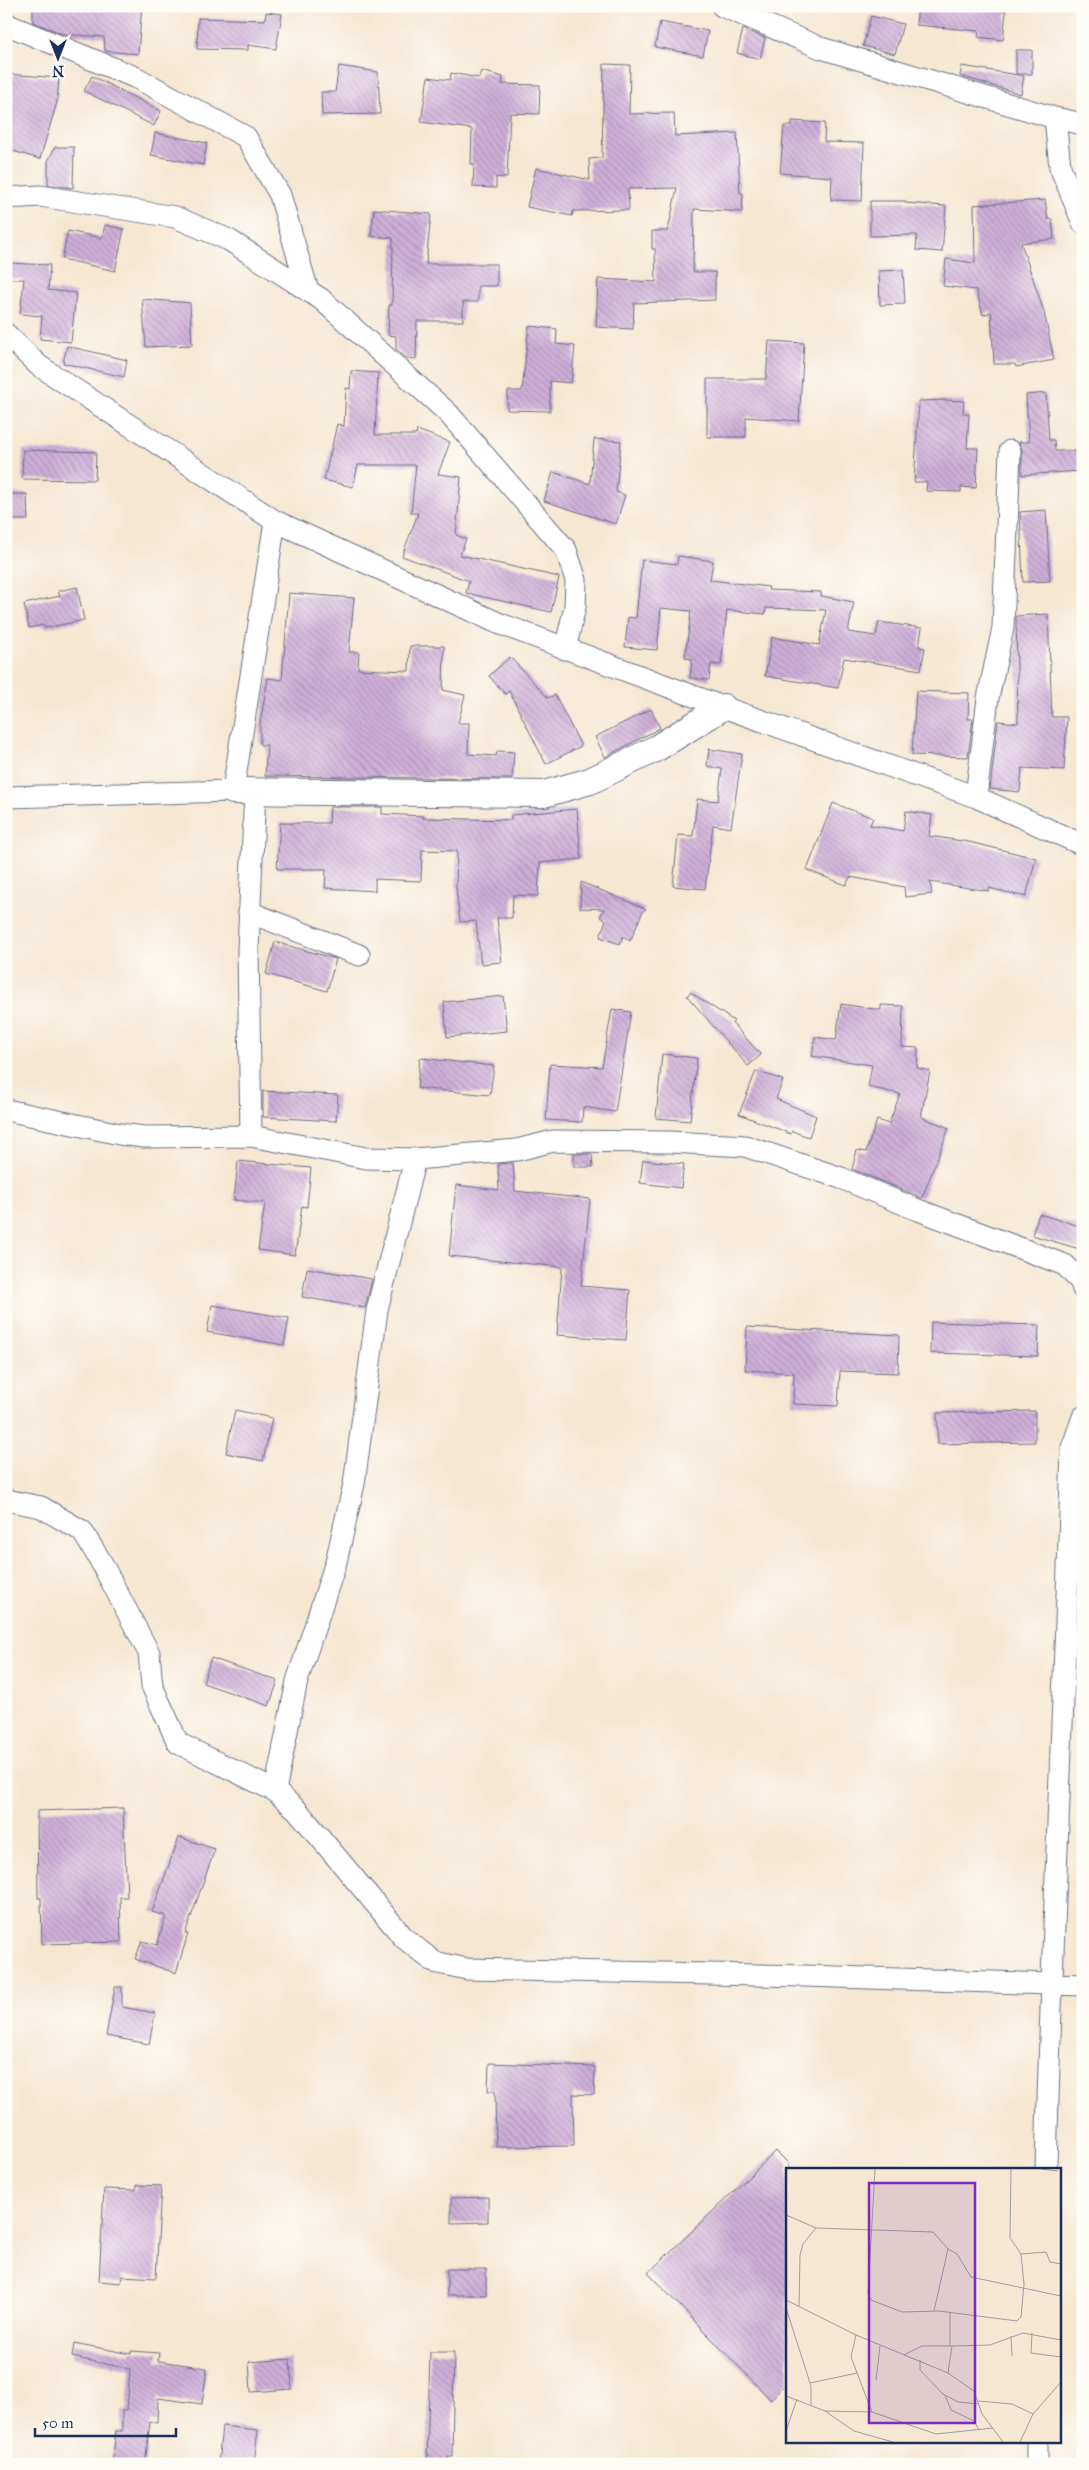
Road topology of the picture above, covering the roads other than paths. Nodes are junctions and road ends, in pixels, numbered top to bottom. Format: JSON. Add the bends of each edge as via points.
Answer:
{"nodes":[{"id":1,"x":722,"y":6,"type":"edge"},
{"id":2,"x":6,"y":22,"type":"edge"},
{"id":3,"x":1054,"y":118,"type":"junction"},
{"id":4,"x":1083,"y":124,"type":"edge"},
{"id":5,"x":6,"y":198,"type":"edge"},
{"id":6,"x":1083,"y":223,"type":"edge"},
{"id":7,"x":308,"y":291,"type":"junction"},
{"id":8,"x":6,"y":334,"type":"edge"},
{"id":9,"x":1010,"y":451,"type":"dead end"},
{"id":10,"x":275,"y":521,"type":"junction"},
{"id":11,"x":565,"y":649,"type":"junction"},
{"id":12,"x":723,"y":707,"type":"junction"},
{"id":13,"x":244,"y":791,"type":"junction"},
{"id":14,"x":6,"y":797,"type":"edge"},
{"id":15,"x":976,"y":797,"type":"junction"},
{"id":16,"x":1083,"y":846,"type":"edge"},
{"id":17,"x":249,"y":912,"type":"junction"},
{"id":18,"x":359,"y":955,"type":"dead end"},
{"id":19,"x":6,"y":1110,"type":"edge"},
{"id":20,"x":251,"y":1136,"type":"junction"},
{"id":21,"x":415,"y":1160,"type":"junction"},
{"id":22,"x":1083,"y":1289,"type":"edge"},
{"id":23,"x":1083,"y":1417,"type":"edge"},
{"id":24,"x":6,"y":1500,"type":"edge"},
{"id":25,"x":275,"y":1791,"type":"junction"},
{"id":26,"x":1051,"y":1984,"type":"junction"},
{"id":27,"x":1083,"y":1985,"type":"edge"},
{"id":28,"x":1046,"y":2168,"type":"edge"},
{"id":29,"x":1038,"y":2442,"type":"edge"},
{"id":30,"x":1037,"y":2464,"type":"edge"}],
"edges":[{"from":1,"to":3,"type":"street","via":[[821,48]]},
{"from":2,"to":7,"type":"street","via":[[137,78],[246,137],[280,195]]},
{"from":3,"to":4,"type":"street"},
{"from":3,"to":6,"type":"street","via":[[1060,167]]},
{"from":5,"to":7,"type":"street","via":[[40,196],[174,218],[228,240]]},
{"from":7,"to":11,"type":"street","via":[[322,299],[448,413],[566,550],[576,580],[575,608]]},
{"from":8,"to":10,"type":"street","via":[[38,365]]},
{"from":9,"to":15,"type":"street","via":[[1003,628],[988,698]]},
{"from":10,"to":11,"type":"street","via":[[498,623]]},
{"from":10,"to":13,"type":"street"},
{"from":11,"to":12,"type":"street"},
{"from":12,"to":13,"type":"street","via":[[657,748],[598,777],[544,794]]},
{"from":12,"to":15,"type":"street"},
{"from":13,"to":14,"type":"street"},
{"from":13,"to":17,"type":"street"},
{"from":15,"to":16,"type":"street"},
{"from":17,"to":18,"type":"street"},
{"from":17,"to":20,"type":"street"},
{"from":19,"to":20,"type":"street","via":[[144,1137]]},
{"from":20,"to":21,"type":"street","via":[[366,1158]]},
{"from":21,"to":22,"type":"street","via":[[517,1150],[553,1141],[745,1146],[841,1178],[1065,1265],[1081,1282]]},
{"from":21,"to":25,"type":"street","via":[[377,1310],[354,1484],[336,1562],[298,1681]]},
{"from":23,"to":26,"type":"street","via":[[1072,1448]]},
{"from":24,"to":25,"type":"street","via":[[41,1507],[82,1531],[149,1653],[152,1686],[178,1743]]},
{"from":25,"to":26,"type":"street","via":[[298,1810],[404,1938],[434,1962],[467,1969]]},
{"from":26,"to":27,"type":"street"},
{"from":26,"to":28,"type":"street"},
{"from":29,"to":30,"type":"street"}]}
